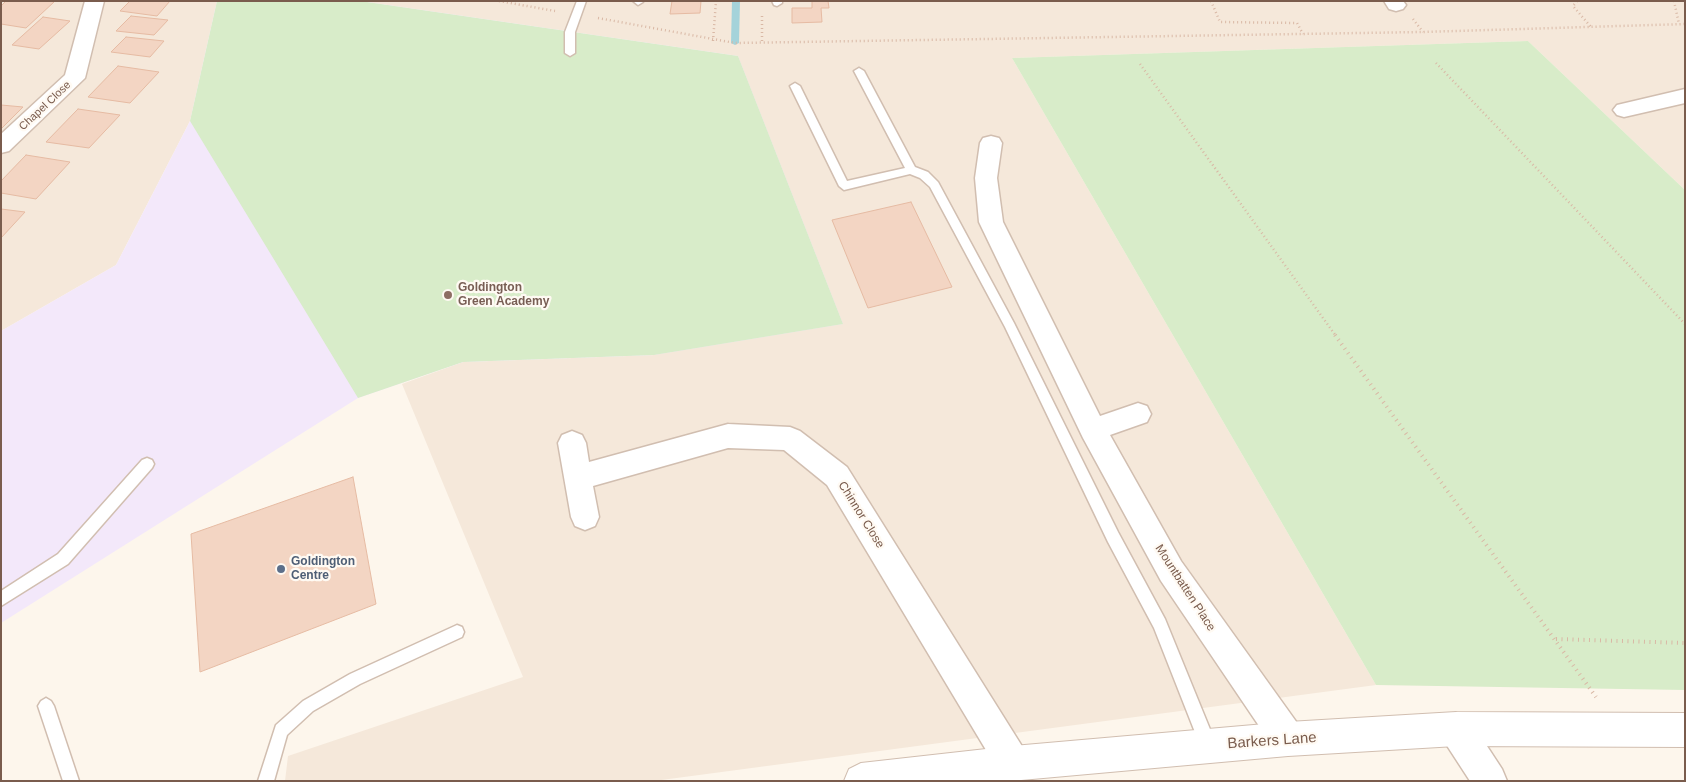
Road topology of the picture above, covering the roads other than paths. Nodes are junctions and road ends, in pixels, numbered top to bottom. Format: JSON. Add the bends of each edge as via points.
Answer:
{"nodes":[{"id":1,"x":95,"y":1,"type":"edge"},
{"id":2,"x":582,"y":1,"type":"edge"},
{"id":3,"x":570,"y":53,"type":"dead end"},
{"id":4,"x":859,"y":71,"type":"dead end"},
{"id":5,"x":795,"y":86,"type":"dead end"},
{"id":6,"x":1685,"y":96,"type":"edge"},
{"id":7,"x":1624,"y":110,"type":"dead end"},
{"id":8,"x":991,"y":143,"type":"dead end"},
{"id":9,"x":1,"y":146,"type":"edge"},
{"id":10,"x":911,"y":170,"type":"junction"},
{"id":11,"x":1138,"y":414,"type":"dead end"},
{"id":12,"x":1093,"y":430,"type":"junction"},
{"id":13,"x":572,"y":443,"type":"dead end"},
{"id":14,"x":146,"y":464,"type":"dead end"},
{"id":15,"x":580,"y":477,"type":"junction"},
{"id":16,"x":585,"y":517,"type":"dead end"},
{"id":17,"x":1,"y":599,"type":"edge"},
{"id":18,"x":457,"y":632,"type":"dead end"},
{"id":19,"x":46,"y":706,"type":"dead end"},
{"id":20,"x":1456,"y":729,"type":"junction"},
{"id":21,"x":1685,"y":730,"type":"edge"},
{"id":22,"x":1288,"y":739,"type":"junction"},
{"id":23,"x":1209,"y":746,"type":"junction"},
{"id":24,"x":1013,"y":763,"type":"junction"},
{"id":25,"x":875,"y":780,"type":"edge"},
{"id":26,"x":71,"y":781,"type":"edge"},
{"id":27,"x":266,"y":781,"type":"edge"},
{"id":28,"x":1490,"y":781,"type":"edge"}],
"edges":[{"from":1,"to":9,"type":"street","name":"Chapel Close","via":[[75,78]]},
{"from":2,"to":3,"type":"lane","via":[[570,32]]},
{"from":4,"to":10,"type":"lane"},
{"from":5,"to":10,"type":"lane","via":[[844,186]]},
{"from":6,"to":7,"type":"street"},
{"from":8,"to":12,"type":"street","name":"Mountbatten Place","via":[[986,178],[991,222]]},
{"from":10,"to":23,"type":"lane","via":[[924,175],[934,185],[1010,326],[1113,537],[1160,624]]},
{"from":11,"to":12,"type":"street"},
{"from":12,"to":22,"type":"street","name":"Mountbatten Place","via":[[1171,571]]},
{"from":13,"to":15,"type":"street"},
{"from":14,"to":17,"type":"lane","via":[[62,559]]},
{"from":15,"to":16,"type":"street"},
{"from":15,"to":24,"type":"street","name":"Chinnor Close","via":[[728,436],[790,439],[837,476]]},
{"from":18,"to":27,"type":"lane","via":[[355,679],[308,706],[281,730]]},
{"from":19,"to":26,"type":"lane"},
{"from":20,"to":21,"type":"street","name":"Barkers Lane"},
{"from":20,"to":22,"type":"street","name":"Barkers Lane"},
{"from":20,"to":28,"type":"street"},
{"from":22,"to":23,"type":"street","name":"Barkers Lane"},
{"from":23,"to":24,"type":"street","name":"Barkers Lane"},
{"from":24,"to":25,"type":"street","name":"Barkers Lane"}]}
